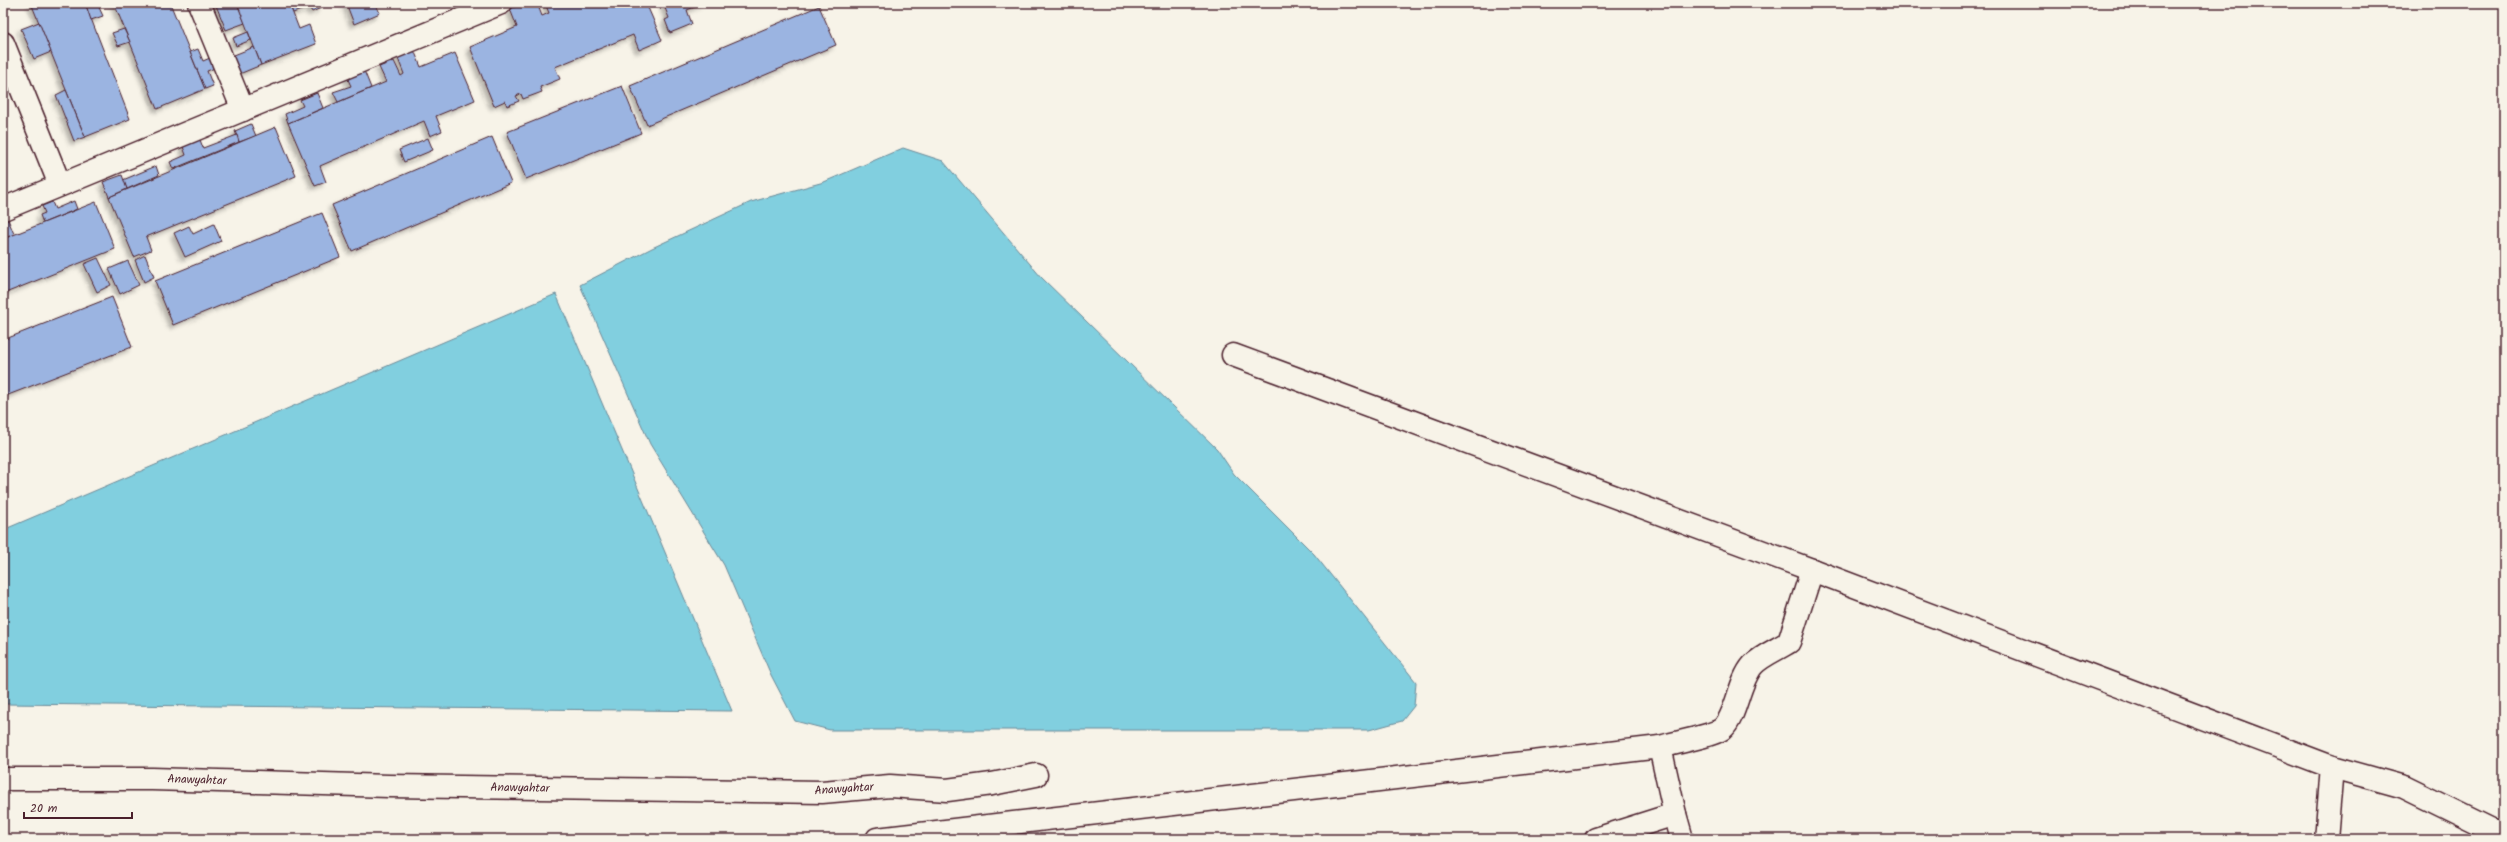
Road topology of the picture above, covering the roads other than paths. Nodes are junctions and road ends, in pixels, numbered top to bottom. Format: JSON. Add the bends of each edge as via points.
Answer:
{"nodes":[{"id":1,"x":199,"y":3,"type":"edge"},
{"id":2,"x":501,"y":3,"type":"edge"},
{"id":3,"x":3,"y":43,"type":"edge"},
{"id":4,"x":243,"y":110,"type":"junction"},
{"id":5,"x":60,"y":185,"type":"junction"},
{"id":6,"x":3,"y":209,"type":"edge"},
{"id":7,"x":1233,"y":355,"type":"dead end"},
{"id":8,"x":1812,"y":570,"type":"junction"},
{"id":9,"x":1660,"y":747,"type":"junction"},
{"id":10,"x":2332,"y":767,"type":"junction"},
{"id":11,"x":1036,"y":775,"type":"dead end"},
{"id":12,"x":3,"y":779,"type":"edge"},
{"id":13,"x":1675,"y":814,"type":"junction"},
{"id":14,"x":2504,"y":836,"type":"edge"},
{"id":15,"x":877,"y":839,"type":"edge"},
{"id":16,"x":1596,"y":839,"type":"edge"},
{"id":17,"x":1682,"y":839,"type":"edge"},
{"id":18,"x":2326,"y":839,"type":"edge"}],
"edges":[{"from":1,"to":4,"type":"street"},
{"from":2,"to":4,"type":"street"},
{"from":3,"to":5,"type":"street"},
{"from":4,"to":5,"type":"street"},
{"from":5,"to":6,"type":"street"},
{"from":7,"to":8,"type":"street"},
{"from":8,"to":9,"type":"street","via":[[1789,642],[1753,664],[1744,678],[1728,720],[1721,729]]},
{"from":8,"to":10,"type":"street"},
{"from":9,"to":13,"type":"street"},
{"from":9,"to":15,"type":"street"},
{"from":10,"to":14,"type":"street","via":[[2404,787]]},
{"from":10,"to":18,"type":"street"},
{"from":11,"to":12,"type":"street","name":"Anawyahtar","via":[[947,790],[890,786],[822,792],[389,786],[152,779]]},
{"from":13,"to":16,"type":"street"},
{"from":13,"to":17,"type":"street"}]}
